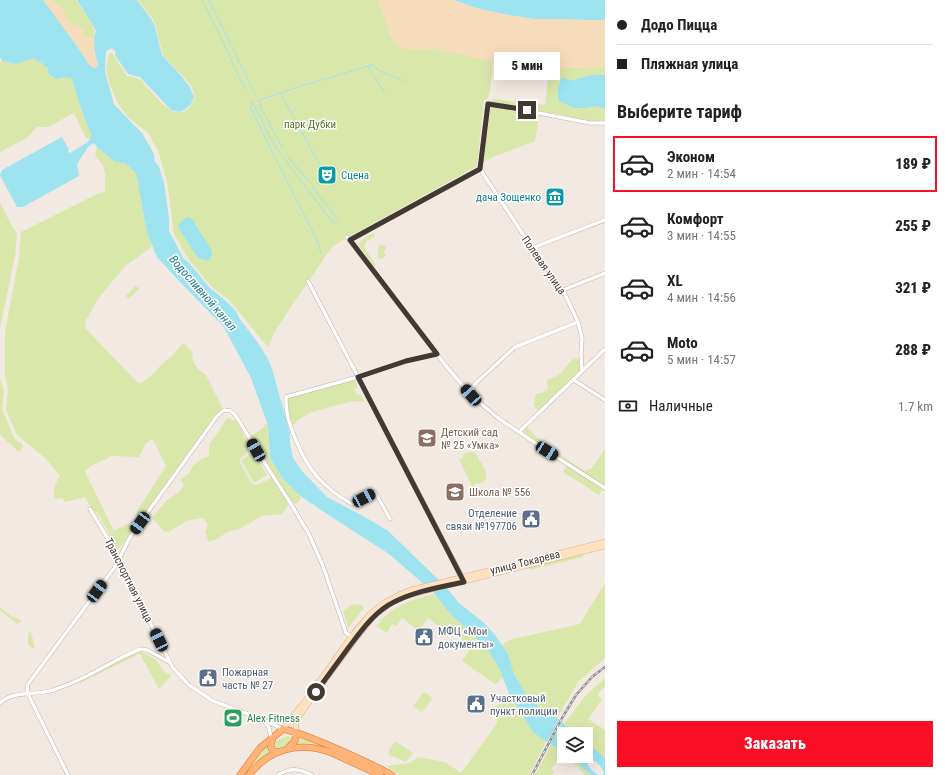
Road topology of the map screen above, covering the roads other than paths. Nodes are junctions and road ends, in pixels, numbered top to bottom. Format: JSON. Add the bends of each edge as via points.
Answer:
{"nodes":[{"id":1,"x":605,"y":123,"type":"edge"},
{"id":2,"x":480,"y":169,"type":"junction"},
{"id":3,"x":605,"y":220,"type":"edge"},
{"id":4,"x":532,"y":248,"type":"junction"},
{"id":5,"x":605,"y":273,"type":"edge"},
{"id":6,"x":308,"y":281,"type":"dead end"},
{"id":7,"x":563,"y":290,"type":"junction"},
{"id":8,"x":578,"y":322,"type":"junction"},
{"id":9,"x":605,"y":350,"type":"edge"},
{"id":10,"x":437,"y":354,"type":"junction"},
{"id":11,"x":582,"y":371,"type":"junction"},
{"id":12,"x":358,"y":377,"type":"junction"},
{"id":13,"x":574,"y":380,"type":"junction"},
{"id":14,"x":471,"y":395,"type":"junction"},
{"id":15,"x":605,"y":400,"type":"edge"},
{"id":16,"x":519,"y":432,"type":"junction"},
{"id":17,"x":605,"y":488,"type":"edge"},
{"id":18,"x":90,"y":508,"type":"dead end"},
{"id":19,"x":390,"y":519,"type":"dead end"},
{"id":20,"x":605,"y":542,"type":"edge"},
{"id":21,"x":605,"y":546,"type":"edge"},
{"id":22,"x":119,"y":560,"type":"junction"},
{"id":23,"x":463,"y":580,"type":"junction"},
{"id":24,"x":353,"y":638,"type":"junction"},
{"id":25,"x":170,"y":662,"type":"junction"},
{"id":26,"x":28,"y":694,"type":"junction"},
{"id":27,"x":0,"y":703,"type":"edge"},
{"id":28,"x":261,"y":719,"type":"junction"},
{"id":29,"x":283,"y":729,"type":"junction"},
{"id":30,"x":296,"y":732,"type":"junction"},
{"id":31,"x":273,"y":737,"type":"junction"},
{"id":32,"x":288,"y":748,"type":"junction"},
{"id":33,"x":279,"y":752,"type":"junction"},
{"id":34,"x":68,"y":775,"type":"edge"},
{"id":35,"x":240,"y":775,"type":"edge"},
{"id":36,"x":249,"y":775,"type":"edge"},
{"id":37,"x":278,"y":775,"type":"edge"},
{"id":38,"x":312,"y":775,"type":"edge"},
{"id":39,"x":380,"y":775,"type":"edge"},
{"id":40,"x":392,"y":775,"type":"edge"}],
"edges":[{"from":1,"to":2,"type":"street","via":[[590,123],[488,104]]},
{"from":2,"to":4,"type":"street","name":"Полевая улица"},
{"from":2,"to":10,"type":"street","via":[[348,239]]},
{"from":3,"to":4,"type":"street"},
{"from":4,"to":7,"type":"street","name":"Полевая улица"},
{"from":5,"to":7,"type":"street"},
{"from":6,"to":12,"type":"street"},
{"from":7,"to":8,"type":"street","name":"Полевая улица"},
{"from":8,"to":11,"type":"street","name":"Полевая улица","via":[[582,338]]},
{"from":8,"to":14,"type":"street","via":[[515,347],[474,385]]},
{"from":9,"to":11,"type":"street"},
{"from":10,"to":12,"type":"street"},
{"from":10,"to":14,"type":"street"},
{"from":11,"to":13,"type":"street"},
{"from":12,"to":19,"type":"street","via":[[286,397],[287,413],[308,465],[331,491],[352,504],[375,492]]},
{"from":12,"to":23,"type":"street"},
{"from":13,"to":15,"type":"street"},
{"from":13,"to":16,"type":"street"},
{"from":14,"to":16,"type":"street"},
{"from":16,"to":17,"type":"street"},
{"from":18,"to":22,"type":"street","name":"Транспортная улица"},
{"from":20,"to":23,"type":"main road","name":"улица Токарева"},
{"from":21,"to":23,"type":"main road","name":"улица Токарева"},
{"from":22,"to":24,"type":"street","via":[[132,534],[217,416],[224,410],[231,411],[309,534],[346,633]]},
{"from":22,"to":25,"type":"street","name":"Транспортная улица"},
{"from":22,"to":26,"type":"street","via":[[28,684]]},
{"from":23,"to":24,"type":"main road","name":"улица Токарева","via":[[425,589],[392,602]]},
{"from":24,"to":29,"type":"main road"},
{"from":24,"to":30,"type":"main road","via":[[296,720]]},
{"from":25,"to":26,"type":"street","via":[[147,650],[140,650],[54,690]]},
{"from":25,"to":28,"type":"street","name":"Транспортная улица","via":[[185,681],[212,701]]},
{"from":26,"to":27,"type":"street","via":[[8,697]]},
{"from":26,"to":34,"type":"street"},
{"from":28,"to":29,"type":"street","name":"Транспортная улица"},
{"from":28,"to":31,"type":"street"},
{"from":29,"to":30,"type":"highway"},
{"from":29,"to":31,"type":"highway"},
{"from":30,"to":32,"type":"highway","via":[[295,741]]},
{"from":30,"to":40,"type":"highway"},
{"from":31,"to":33,"type":"highway","via":[[270,747],[273,751]]},
{"from":31,"to":35,"type":"highway","via":[[260,748]]},
{"from":32,"to":33,"type":"highway"},
{"from":32,"to":39,"type":"highway","via":[[306,746],[324,750]]},
{"from":33,"to":36,"type":"highway","via":[[264,760]]},
{"from":37,"to":38,"type":"street","via":[[294,769]]}]}
